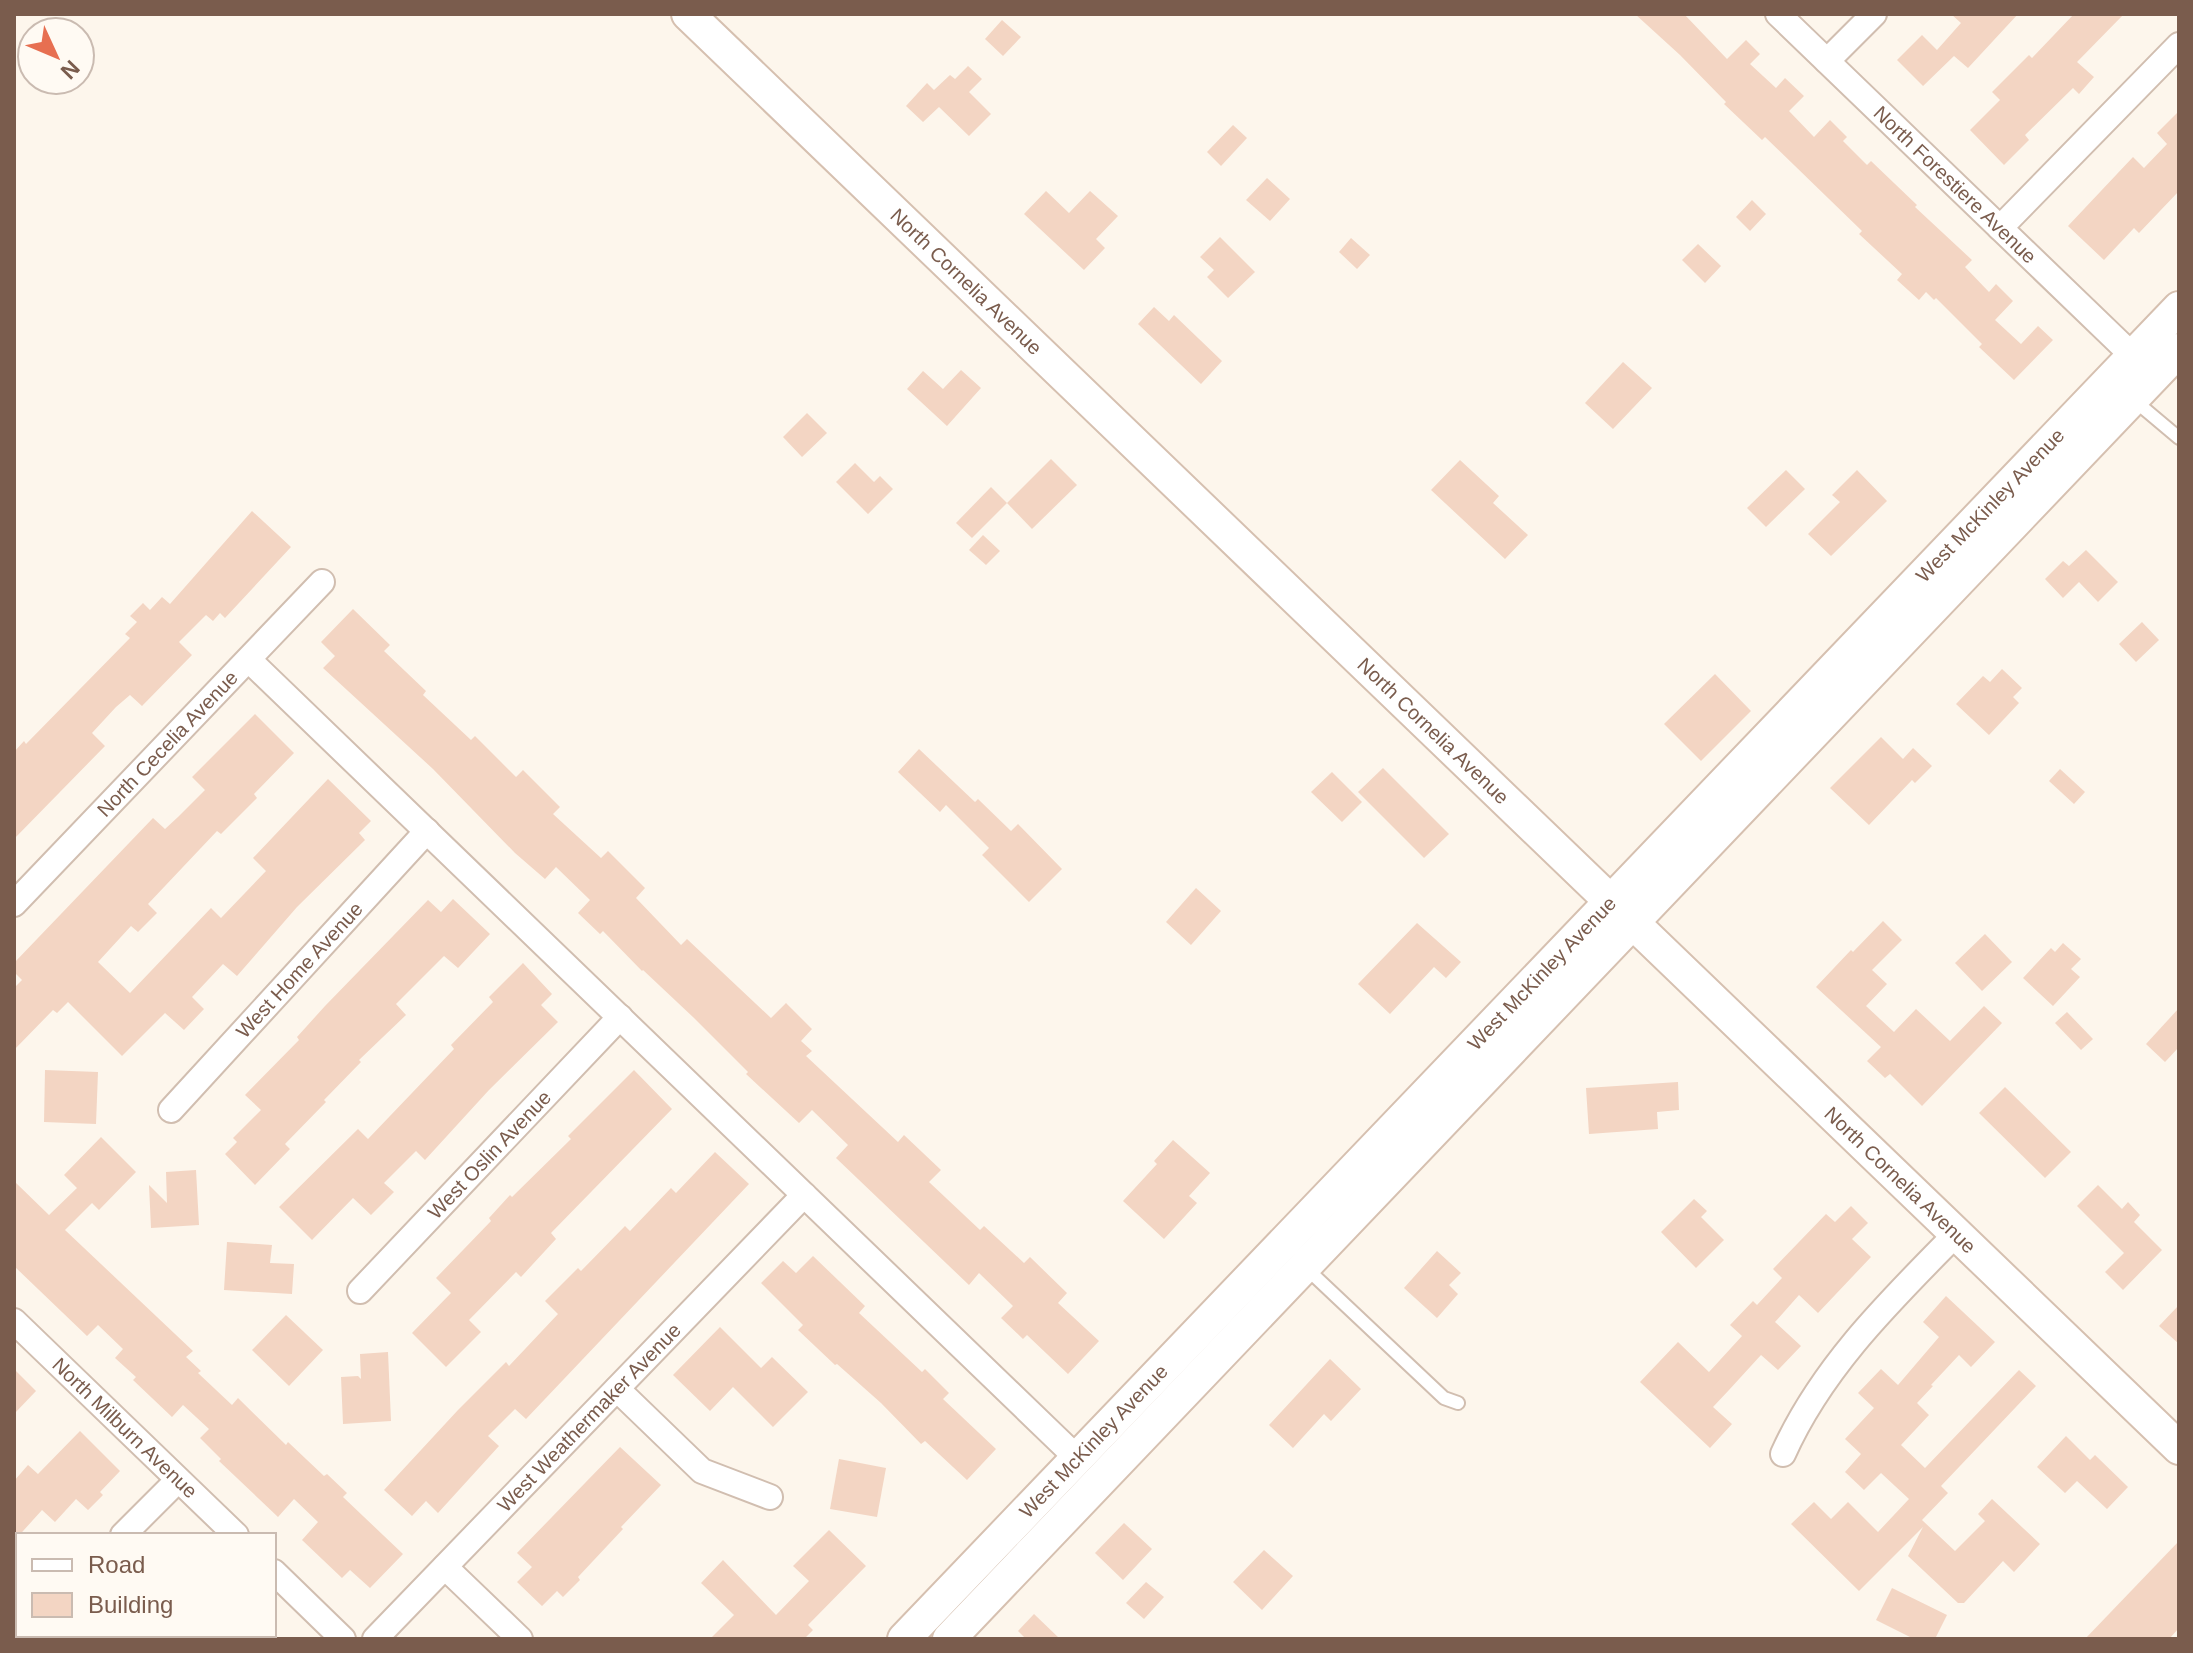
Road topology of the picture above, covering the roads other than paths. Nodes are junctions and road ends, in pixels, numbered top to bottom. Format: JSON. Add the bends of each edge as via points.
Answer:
{"nodes":[{"id":1,"x":1778,"y":14,"type":"edge"},
{"id":2,"x":1874,"y":14,"type":"edge"},
{"id":3,"x":699,"y":21,"type":"edge"},
{"id":4,"x":2179,"y":45,"type":"edge"},
{"id":5,"x":1827,"y":61,"type":"junction"},
{"id":6,"x":2000,"y":228,"type":"junction"},
{"id":7,"x":2179,"y":308,"type":"edge"},
{"id":8,"x":2179,"y":350,"type":"edge"},
{"id":9,"x":2133,"y":356,"type":"junction"},
{"id":10,"x":2132,"y":399,"type":"junction"},
{"id":11,"x":2179,"y":438,"type":"edge"},
{"id":12,"x":322,"y":582,"type":"dead end"},
{"id":13,"x":249,"y":660,"type":"junction"},
{"id":14,"x":427,"y":831,"type":"junction"},
{"id":15,"x":14,"y":904,"type":"edge"},
{"id":16,"x":1622,"y":912,"type":"junction"},
{"id":17,"x":620,"y":1017,"type":"junction"},
{"id":18,"x":171,"y":1110,"type":"dead end"},
{"id":19,"x":804,"y":1195,"type":"junction"},
{"id":20,"x":1956,"y":1234,"type":"junction"},
{"id":21,"x":1303,"y":1266,"type":"junction"},
{"id":22,"x":360,"y":1291,"type":"dead end"},
{"id":23,"x":14,"y":1321,"type":"edge"},
{"id":24,"x":617,"y":1389,"type":"junction"},
{"id":25,"x":1458,"y":1403,"type":"dead end"},
{"id":26,"x":2179,"y":1448,"type":"edge"},
{"id":27,"x":1783,"y":1454,"type":"dead end"},
{"id":28,"x":1077,"y":1458,"type":"junction"},
{"id":29,"x":178,"y":1480,"type":"junction"},
{"id":30,"x":770,"y":1497,"type":"dead end"},
{"id":31,"x":125,"y":1533,"type":"edge"},
{"id":32,"x":234,"y":1533,"type":"edge"},
{"id":33,"x":445,"y":1567,"type":"junction"},
{"id":34,"x":276,"y":1574,"type":"edge"},
{"id":35,"x":343,"y":1639,"type":"edge"},
{"id":36,"x":375,"y":1639,"type":"edge"},
{"id":37,"x":520,"y":1639,"type":"edge"},
{"id":38,"x":904,"y":1639,"type":"edge"},
{"id":39,"x":949,"y":1639,"type":"edge"}],
"edges":[{"from":1,"to":5,"type":"street","name":"North Forestiere Avenue"},
{"from":2,"to":5,"type":"street"},
{"from":3,"to":16,"type":"main road","name":"North Cornelia Avenue"},
{"from":4,"to":6,"type":"street"},
{"from":5,"to":6,"type":"street","name":"North Forestiere Avenue"},
{"from":6,"to":9,"type":"street","name":"North Forestiere Avenue"},
{"from":7,"to":9,"type":"main road","name":"West McKinley Avenue"},
{"from":8,"to":10,"type":"main road","name":"West McKinley Avenue"},
{"from":9,"to":16,"type":"main road","name":"West McKinley Avenue"},
{"from":10,"to":11,"type":"lane"},
{"from":10,"to":16,"type":"main road","name":"West McKinley Avenue"},
{"from":12,"to":13,"type":"street","name":"North Cecelia Avenue"},
{"from":13,"to":14,"type":"street"},
{"from":13,"to":15,"type":"street","name":"North Cecelia Avenue"},
{"from":14,"to":17,"type":"street"},
{"from":14,"to":18,"type":"street","name":"West Home Avenue"},
{"from":16,"to":20,"type":"main road","name":"North Cornelia Avenue"},
{"from":16,"to":21,"type":"main road","name":"West McKinley Avenue"},
{"from":16,"to":28,"type":"main road","name":"West McKinley Avenue"},
{"from":17,"to":19,"type":"street"},
{"from":17,"to":22,"type":"street","name":"West Oslin Avenue"},
{"from":19,"to":24,"type":"street","name":"West Weathermaker Avenue"},
{"from":19,"to":28,"type":"street"},
{"from":20,"to":26,"type":"main road","name":"North Cornelia Avenue"},
{"from":20,"to":27,"type":"street","via":[[1856,1340],[1817,1390]]},
{"from":21,"to":25,"type":"lane","via":[[1444,1398]]},
{"from":21,"to":39,"type":"main road","name":"West McKinley Avenue"},
{"from":23,"to":29,"type":"street","name":"North Milburn Avenue"},
{"from":24,"to":30,"type":"street","via":[[702,1471]]},
{"from":24,"to":33,"type":"street","name":"West Weathermaker Avenue"},
{"from":28,"to":38,"type":"main road","name":"West McKinley Avenue"},
{"from":29,"to":31,"type":"street"},
{"from":29,"to":32,"type":"street","name":"North Milburn Avenue"},
{"from":33,"to":36,"type":"street","name":"West Weathermaker Avenue"},
{"from":33,"to":37,"type":"street"},
{"from":34,"to":35,"type":"street"}]}
